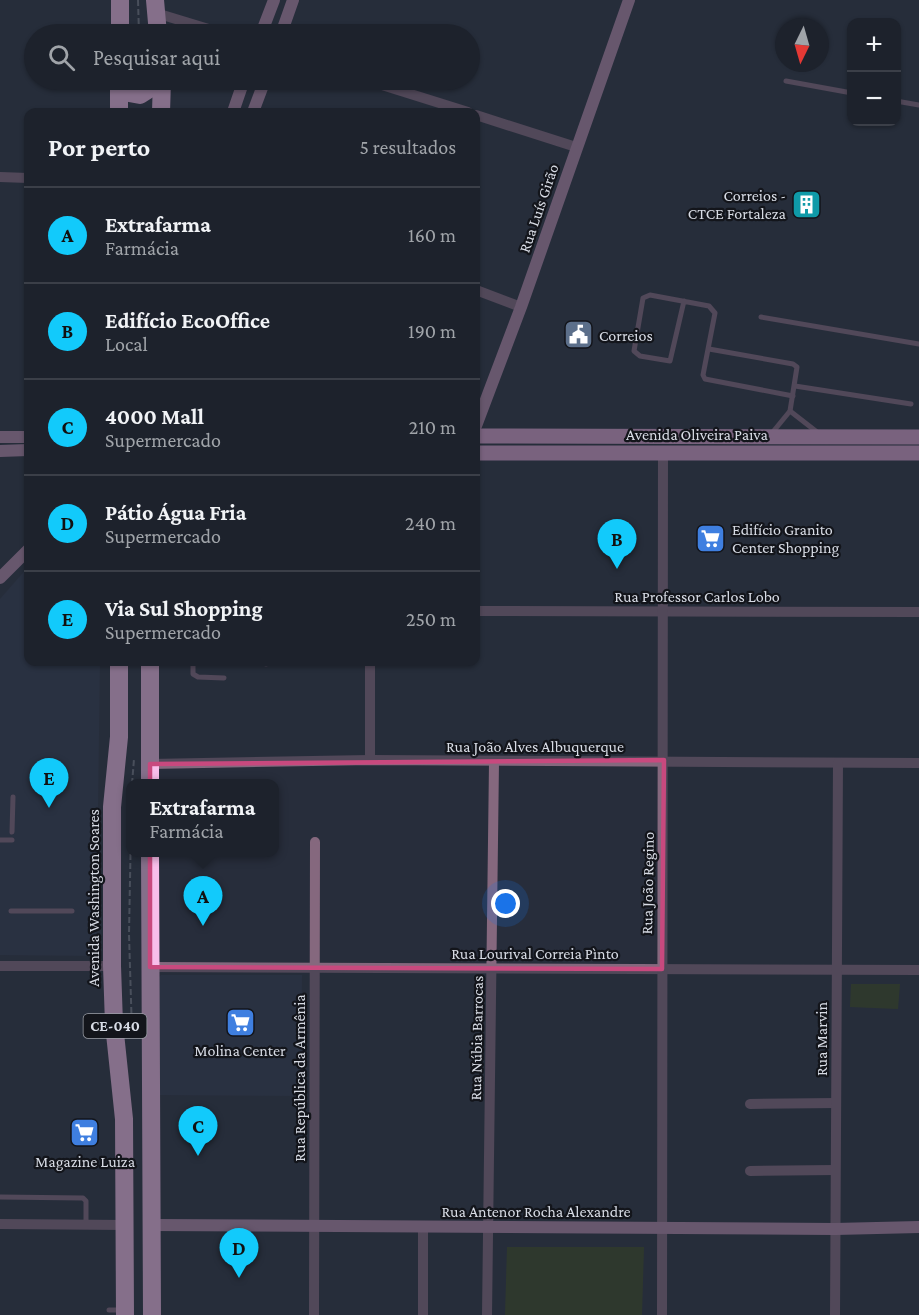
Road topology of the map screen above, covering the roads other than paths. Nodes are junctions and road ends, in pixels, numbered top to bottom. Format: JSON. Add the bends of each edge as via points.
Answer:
{"nodes":[{"id":1,"x":120,"y":0,"type":"edge"},
{"id":2,"x":273,"y":0,"type":"edge"},
{"id":3,"x":293,"y":0,"type":"edge"},
{"id":4,"x":629,"y":0,"type":"edge"},
{"id":5,"x":155,"y":7,"type":"edge"},
{"id":6,"x":120,"y":24,"type":"edge"},
{"id":7,"x":157,"y":24,"type":"edge"},
{"id":8,"x":199,"y":24,"type":"edge"},
{"id":9,"x":265,"y":24,"type":"edge"},
{"id":10,"x":285,"y":24,"type":"edge"},
{"id":11,"x":786,"y":81,"type":"dead end"},
{"id":12,"x":120,"y":90,"type":"edge"},
{"id":13,"x":127,"y":90,"type":"edge"},
{"id":14,"x":148,"y":90,"type":"edge"},
{"id":15,"x":162,"y":90,"type":"edge"},
{"id":16,"x":241,"y":90,"type":"edge"},
{"id":17,"x":262,"y":90,"type":"edge"},
{"id":18,"x":398,"y":90,"type":"edge"},
{"id":19,"x":847,"y":92,"type":"edge"},
{"id":20,"x":901,"y":102,"type":"edge"},
{"id":21,"x":919,"y":105,"type":"edge"},
{"id":22,"x":119,"y":108,"type":"edge"},
{"id":23,"x":161,"y":108,"type":"edge"},
{"id":24,"x":234,"y":108,"type":"edge"},
{"id":25,"x":255,"y":108,"type":"edge"},
{"id":26,"x":455,"y":108,"type":"edge"},
{"id":27,"x":480,"y":116,"type":"edge"},
{"id":28,"x":576,"y":147,"type":"junction"},
{"id":29,"x":0,"y":177,"type":"edge"},
{"id":30,"x":24,"y":178,"type":"edge"},
{"id":31,"x":480,"y":292,"type":"edge"},
{"id":32,"x":684,"y":301,"type":"junction"},
{"id":33,"x":521,"y":307,"type":"junction"},
{"id":34,"x":761,"y":317,"type":"dead end"},
{"id":35,"x":919,"y":344,"type":"edge"},
{"id":36,"x":709,"y":349,"type":"junction"},
{"id":37,"x":795,"y":386,"type":"junction"},
{"id":38,"x":794,"y":396,"type":"junction"},
{"id":39,"x":911,"y":404,"type":"dead end"},
{"id":40,"x":790,"y":411,"type":"junction"},
{"id":41,"x":480,"y":415,"type":"edge"},
{"id":42,"x":480,"y":436,"type":"edge"},
{"id":43,"x":0,"y":437,"type":"edge"},
{"id":44,"x":24,"y":437,"type":"edge"},
{"id":45,"x":769,"y":437,"type":"junction"},
{"id":46,"x":821,"y":437,"type":"junction"},
{"id":47,"x":919,"y":437,"type":"edge"},
{"id":48,"x":24,"y":450,"type":"edge"},
{"id":49,"x":0,"y":451,"type":"edge"},
{"id":50,"x":663,"y":452,"type":"junction"},
{"id":51,"x":480,"y":453,"type":"edge"},
{"id":52,"x":919,"y":453,"type":"edge"},
{"id":53,"x":24,"y":554,"type":"edge"},
{"id":54,"x":0,"y":578,"type":"edge"},
{"id":55,"x":480,"y":611,"type":"edge"},
{"id":56,"x":662,"y":611,"type":"junction"},
{"id":57,"x":919,"y":612,"type":"edge"},
{"id":58,"x":119,"y":666,"type":"edge"},
{"id":59,"x":150,"y":666,"type":"edge"},
{"id":60,"x":194,"y":666,"type":"edge"},
{"id":61,"x":370,"y":666,"type":"edge"},
{"id":62,"x":224,"y":678,"type":"dead end"},
{"id":63,"x":370,"y":760,"type":"junction"},
{"id":64,"x":663,"y":760,"type":"junction"},
{"id":65,"x":494,"y":762,"type":"junction"},
{"id":66,"x":838,"y":763,"type":"junction"},
{"id":67,"x":919,"y":763,"type":"edge"},
{"id":68,"x":150,"y":764,"type":"junction"},
{"id":69,"x":150,"y":779,"type":"edge"},
{"id":70,"x":13,"y":796,"type":"dead end"},
{"id":71,"x":12,"y":832,"type":"dead end"},
{"id":72,"x":0,"y":840,"type":"edge"},
{"id":73,"x":12,"y":840,"type":"dead end"},
{"id":74,"x":315,"y":842,"type":"dead end"},
{"id":75,"x":150,"y":857,"type":"edge"},
{"id":76,"x":11,"y":911,"type":"dead end"},
{"id":77,"x":72,"y":911,"type":"dead end"},
{"id":78,"x":0,"y":966,"type":"edge"},
{"id":79,"x":112,"y":966,"type":"junction"},
{"id":80,"x":150,"y":967,"type":"junction"},
{"id":81,"x":316,"y":967,"type":"junction"},
{"id":82,"x":492,"y":969,"type":"junction"},
{"id":83,"x":662,"y":969,"type":"junction"},
{"id":84,"x":837,"y":969,"type":"junction"},
{"id":85,"x":919,"y":970,"type":"edge"},
{"id":86,"x":836,"y":1103,"type":"junction"},
{"id":87,"x":750,"y":1104,"type":"dead end"},
{"id":88,"x":835,"y":1170,"type":"junction"},
{"id":89,"x":750,"y":1171,"type":"dead end"},
{"id":90,"x":0,"y":1197,"type":"edge"},
{"id":91,"x":0,"y":1224,"type":"edge"},
{"id":92,"x":86,"y":1225,"type":"junction"},
{"id":93,"x":126,"y":1225,"type":"junction"},
{"id":94,"x":152,"y":1225,"type":"junction"},
{"id":95,"x":313,"y":1226,"type":"junction"},
{"id":96,"x":423,"y":1227,"type":"junction"},
{"id":97,"x":919,"y":1227,"type":"edge"},
{"id":98,"x":488,"y":1228,"type":"junction"},
{"id":99,"x":662,"y":1228,"type":"junction"},
{"id":100,"x":835,"y":1229,"type":"junction"},
{"id":101,"x":120,"y":1312,"type":"edge"},
{"id":102,"x":152,"y":1315,"type":"edge"},
{"id":103,"x":314,"y":1315,"type":"edge"},
{"id":104,"x":423,"y":1315,"type":"edge"},
{"id":105,"x":488,"y":1315,"type":"edge"},
{"id":106,"x":662,"y":1315,"type":"edge"},
{"id":107,"x":835,"y":1315,"type":"edge"}],
"edges":[{"from":1,"to":6,"type":"highway"},
{"from":2,"to":9,"type":"street"},
{"from":3,"to":10,"type":"street"},
{"from":4,"to":28,"type":"street","name":"Rua Luís Girão"},
{"from":5,"to":7,"type":"highway"},
{"from":5,"to":8,"type":"street"},
{"from":11,"to":19,"type":"lane"},
{"from":12,"to":22,"type":"highway"},
{"from":13,"to":14,"type":"highway","via":[[140,95]]},
{"from":15,"to":23,"type":"highway"},
{"from":16,"to":24,"type":"street"},
{"from":17,"to":25,"type":"street"},
{"from":18,"to":26,"type":"street"},
{"from":20,"to":21,"type":"lane"},
{"from":27,"to":28,"type":"street"},
{"from":28,"to":33,"type":"street","name":"Rua Luís Girão"},
{"from":29,"to":30,"type":"street"},
{"from":31,"to":33,"type":"street"},
{"from":32,"to":32,"type":"lane","via":[[650,295],[643,298],[636,354],[670,360]]},
{"from":32,"to":36,"type":"lane","via":[[714,310]]},
{"from":33,"to":41,"type":"street","name":"Rua Luís Girão"},
{"from":34,"to":35,"type":"lane"},
{"from":36,"to":37,"type":"lane","via":[[793,363],[797,367]]},
{"from":36,"to":38,"type":"lane","via":[[705,379]]},
{"from":37,"to":38,"type":"lane"},
{"from":37,"to":39,"type":"lane"},
{"from":38,"to":40,"type":"lane"},
{"from":40,"to":45,"type":"lane"},
{"from":40,"to":46,"type":"lane"},
{"from":42,"to":45,"type":"main road","name":"Avenida Oliveira Paiva"},
{"from":43,"to":44,"type":"street"},
{"from":45,"to":46,"type":"main road","name":"Avenida Oliveira Paiva"},
{"from":46,"to":47,"type":"main road","name":"Avenida Oliveira Paiva"},
{"from":48,"to":49,"type":"street"},
{"from":50,"to":51,"type":"main road","name":"Avenida Oliveira Paiva"},
{"from":50,"to":52,"type":"main road","name":"Avenida Oliveira Paiva"},
{"from":50,"to":56,"type":"street","name":"Rua João Regino"},
{"from":53,"to":54,"type":"street"},
{"from":55,"to":56,"type":"street","name":"Rua Professor Carlos Lobo"},
{"from":56,"to":57,"type":"street","name":"Rua Professor Carlos Lobo"},
{"from":56,"to":64,"type":"street","name":"Rua João Regino"},
{"from":58,"to":79,"type":"highway","name":"Avenida Washington Soares","number":"CE-040","via":[[112,807]]},
{"from":59,"to":68,"type":"highway"},
{"from":60,"to":62,"type":"lane","via":[[193,674],[198,677]]},
{"from":61,"to":63,"type":"street"},
{"from":63,"to":65,"type":"street","name":"Rua João Alves Albuquerque"},
{"from":63,"to":68,"type":"street","name":"Rua João Alves Albuquerque"},
{"from":64,"to":65,"type":"street","name":"Rua João Alves Albuquerque"},
{"from":64,"to":66,"type":"street","name":"Rua João Alves Albuquerque"},
{"from":64,"to":83,"type":"street","name":"Rua João Regino"},
{"from":65,"to":82,"type":"street","name":"Rua Núbia Barrocas"},
{"from":66,"to":67,"type":"street","name":"Rua João Alves Albuquerque"},
{"from":66,"to":84,"type":"street","name":"Rua Marvin"},
{"from":68,"to":69,"type":"highway"},
{"from":70,"to":71,"type":"lane"},
{"from":72,"to":73,"type":"lane"},
{"from":74,"to":81,"type":"street","name":"Rua República da Armênia"},
{"from":75,"to":80,"type":"highway","number":"CE-040"},
{"from":76,"to":77,"type":"lane"},
{"from":78,"to":79,"type":"street"},
{"from":79,"to":93,"type":"highway","name":"Avenida Washington Soares","number":"CE-040","via":[[124,1119]]},
{"from":80,"to":81,"type":"street","name":"Rua Lourival Correia Pìnto"},
{"from":80,"to":94,"type":"highway","number":"CE-040"},
{"from":81,"to":82,"type":"street","name":"Rua Lourival Correia Pìnto"},
{"from":81,"to":95,"type":"street","name":"Rua República da Armênia"},
{"from":82,"to":83,"type":"street","name":"Rua Lourival Correia Pìnto"},
{"from":82,"to":98,"type":"street","name":"Rua Núbia Barrocas"},
{"from":83,"to":84,"type":"street","name":"Rua Lourival Correia Pìnto"},
{"from":83,"to":99,"type":"street","name":"Rua João Regino"},
{"from":84,"to":85,"type":"street","name":"Rua Lourival Correia Pìnto"},
{"from":84,"to":86,"type":"street","name":"Rua Marvin"},
{"from":86,"to":87,"type":"street"},
{"from":86,"to":88,"type":"street","name":"Rua Marvin"},
{"from":88,"to":89,"type":"street"},
{"from":88,"to":100,"type":"street","name":"Rua Marvin"},
{"from":90,"to":92,"type":"lane","via":[[83,1198]]},
{"from":91,"to":92,"type":"street"},
{"from":92,"to":93,"type":"street"},
{"from":93,"to":101,"type":"highway","name":"Avenida Washington Soares","number":"CE-040"},
{"from":94,"to":95,"type":"street","name":"Rua Antenor Rocha Alexandre"},
{"from":94,"to":102,"type":"highway","number":"CE-040"},
{"from":95,"to":96,"type":"street","name":"Rua Antenor Rocha Alexandre"},
{"from":95,"to":103,"type":"street","name":"Rua República da Armênia"},
{"from":96,"to":98,"type":"street","name":"Rua Antenor Rocha Alexandre"},
{"from":96,"to":104,"type":"street"},
{"from":97,"to":100,"type":"street","name":"Rua Antenor Rocha Alexandre"},
{"from":98,"to":99,"type":"street","name":"Rua Antenor Rocha Alexandre"},
{"from":98,"to":105,"type":"street","name":"Rua Núbia Barrocas"},
{"from":99,"to":100,"type":"street","name":"Rua Antenor Rocha Alexandre"},
{"from":99,"to":106,"type":"street","name":"Rua João Regino"},
{"from":100,"to":107,"type":"street","name":"Rua Marvin"}]}
